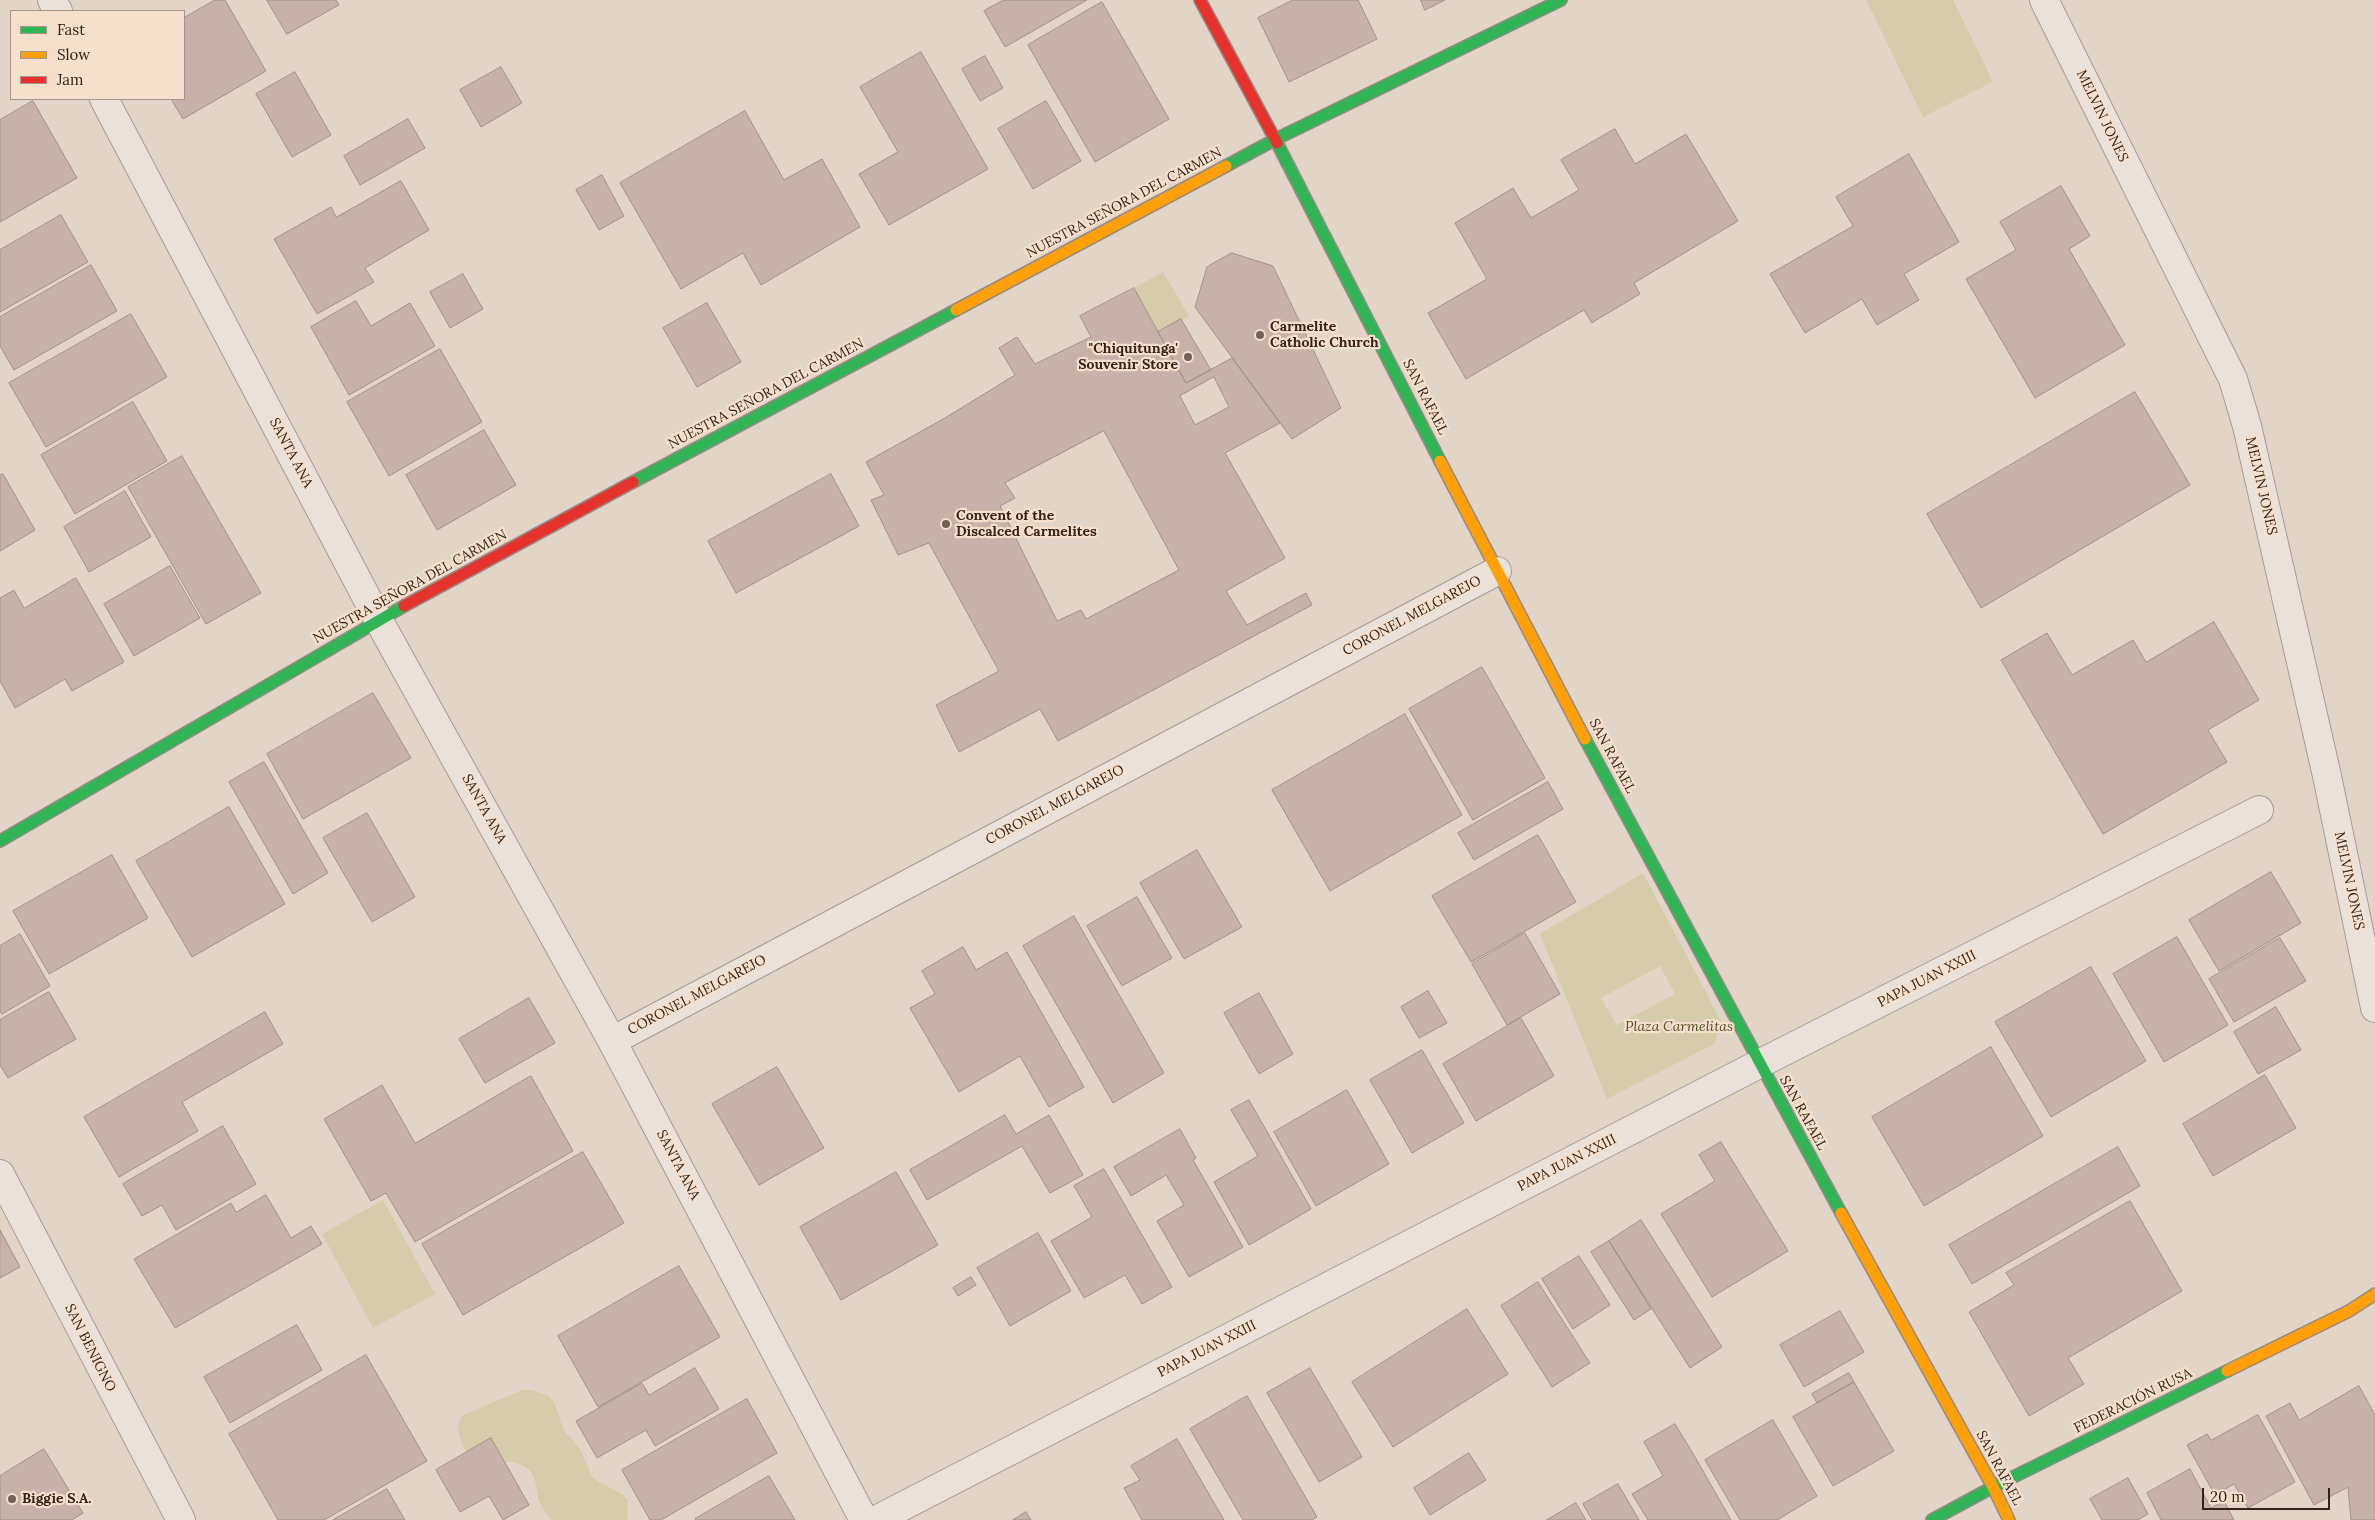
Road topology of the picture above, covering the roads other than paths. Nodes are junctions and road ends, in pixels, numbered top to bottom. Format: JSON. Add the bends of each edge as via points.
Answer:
{"nodes":[{"id":1,"x":1200,"y":0,"type":"edge"},
{"id":2,"x":1562,"y":0,"type":"edge"},
{"id":3,"x":2044,"y":0,"type":"edge"},
{"id":4,"x":105,"y":100,"type":"edge"},
{"id":5,"x":1276,"y":139,"type":"junction"},
{"id":6,"x":1498,"y":571,"type":"junction"},
{"id":7,"x":379,"y":621,"type":"junction"},
{"id":8,"x":2259,"y":810,"type":"dead end"},
{"id":9,"x":0,"y":841,"type":"edge"},
{"id":10,"x":2375,"y":1008,"type":"edge"},
{"id":11,"x":612,"y":1041,"type":"junction"},
{"id":12,"x":1758,"y":1064,"type":"junction"},
{"id":13,"x":0,"y":1174,"type":"edge"},
{"id":14,"x":2375,"y":1294,"type":"edge"},
{"id":15,"x":2375,"y":1309,"type":"edge"},
{"id":16,"x":2349,"y":1311,"type":"junction"},
{"id":17,"x":1993,"y":1487,"type":"junction"},
{"id":18,"x":181,"y":1520,"type":"edge"},
{"id":19,"x":864,"y":1520,"type":"edge"},
{"id":20,"x":876,"y":1520,"type":"edge"},
{"id":21,"x":1932,"y":1520,"type":"edge"},
{"id":22,"x":2009,"y":1520,"type":"edge"}],
"edges":[{"from":1,"to":5,"type":"street","name":"SAN RAFAEL"},
{"from":2,"to":5,"type":"street","name":"NUESTRA SEÑORA DEL CARMEN"},
{"from":3,"to":10,"type":"street","name":"MELVIN JONES","via":[[2233,379],[2247,426],[2327,776]]},
{"from":4,"to":7,"type":"street","name":"SANTA ANA"},
{"from":5,"to":6,"type":"street","name":"SAN RAFAEL"},
{"from":5,"to":7,"type":"street","name":"NUESTRA SEÑORA DEL CARMEN","via":[[447,581]]},
{"from":6,"to":11,"type":"street","name":"CORONEL MELGAREJO"},
{"from":6,"to":12,"type":"street","name":"SAN RAFAEL"},
{"from":7,"to":9,"type":"street","name":"NUESTRA SEÑORA DEL CARMEN"},
{"from":7,"to":11,"type":"street","name":"SANTA ANA"},
{"from":8,"to":12,"type":"street","name":"PAPA JUAN XXIII"},
{"from":11,"to":19,"type":"street","name":"SANTA ANA"},
{"from":12,"to":17,"type":"street","name":"SAN RAFAEL"},
{"from":12,"to":20,"type":"street","name":"PAPA JUAN XXIII"},
{"from":13,"to":18,"type":"street","name":"SAN BENIGNO"},
{"from":14,"to":16,"type":"street","name":"FEDERACIÓN RUSA"},
{"from":15,"to":16,"type":"street","name":"FEDERACIÓN RUSA"},
{"from":16,"to":17,"type":"street","name":"FEDERACIÓN RUSA"},
{"from":17,"to":21,"type":"street","name":"FEDERACIÓN RUSA"},
{"from":17,"to":22,"type":"street","name":"SAN RAFAEL"}]}
